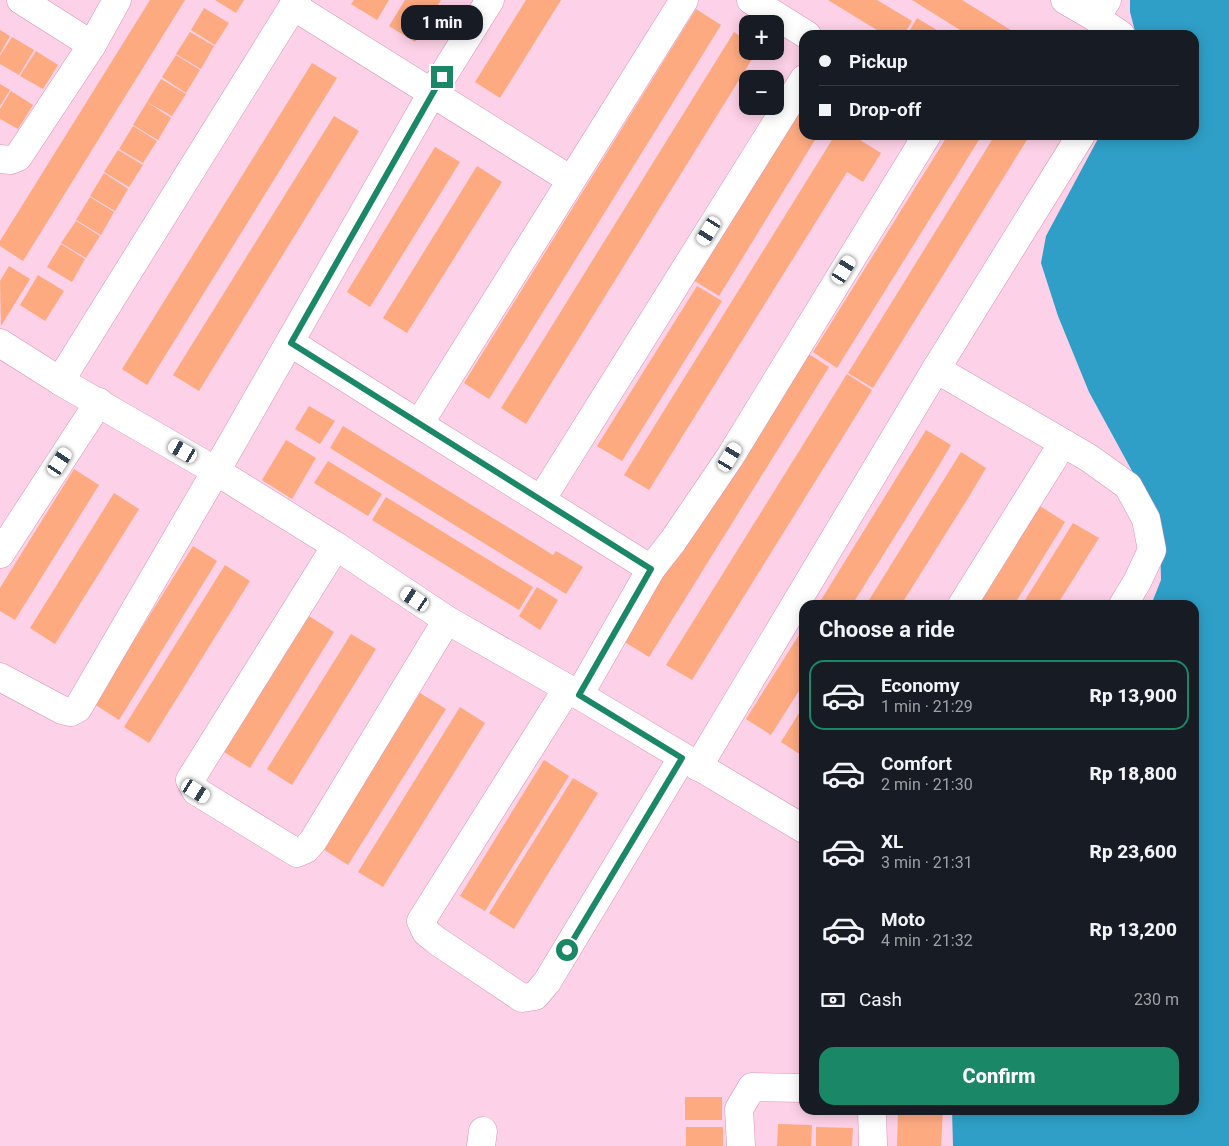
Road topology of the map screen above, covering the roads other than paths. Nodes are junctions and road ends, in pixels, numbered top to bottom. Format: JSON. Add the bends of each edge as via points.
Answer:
{"nodes":[{"id":1,"x":21,"y":0,"type":"edge"},
{"id":2,"x":117,"y":0,"type":"edge"},
{"id":3,"x":490,"y":0,"type":"edge"},
{"id":4,"x":684,"y":0,"type":"edge"},
{"id":5,"x":751,"y":0,"type":"edge"},
{"id":6,"x":1065,"y":0,"type":"edge"},
{"id":7,"x":295,"y":3,"type":"edge"},
{"id":8,"x":1102,"y":9,"type":"edge"},
{"id":9,"x":799,"y":30,"type":"edge"},
{"id":10,"x":1117,"y":30,"type":"edge"},
{"id":11,"x":92,"y":45,"type":"junction"},
{"id":12,"x":799,"y":87,"type":"edge"},
{"id":13,"x":432,"y":93,"type":"junction"},
{"id":14,"x":925,"y":140,"type":"edge"},
{"id":15,"x":1078,"y":140,"type":"edge"},
{"id":16,"x":0,"y":159,"type":"edge"},
{"id":17,"x":571,"y":180,"type":"junction"},
{"id":18,"x":0,"y":343,"type":"edge"},
{"id":19,"x":291,"y":343,"type":"junction"},
{"id":20,"x":936,"y":370,"type":"junction"},
{"id":21,"x":60,"y":381,"type":"junction"},
{"id":22,"x":99,"y":402,"type":"junction"},
{"id":23,"x":419,"y":424,"type":"junction"},
{"id":24,"x":1063,"y":443,"type":"junction"},
{"id":25,"x":216,"y":471,"type":"junction"},
{"id":26,"x":541,"y":500,"type":"junction"},
{"id":27,"x":4,"y":541,"type":"edge"},
{"id":28,"x":336,"y":546,"type":"junction"},
{"id":29,"x":651,"y":569,"type":"junction"},
{"id":30,"x":965,"y":600,"type":"edge"},
{"id":31,"x":1126,"y":600,"type":"edge"},
{"id":32,"x":447,"y":620,"type":"junction"},
{"id":33,"x":0,"y":677,"type":"edge"},
{"id":34,"x":573,"y":692,"type":"junction"},
{"id":35,"x":690,"y":762,"type":"junction"},
{"id":36,"x":799,"y":826,"type":"edge"},
{"id":37,"x":799,"y":1088,"type":"edge"},
{"id":38,"x":872,"y":1115,"type":"edge"},
{"id":39,"x":741,"y":1146,"type":"edge"},
{"id":40,"x":873,"y":1146,"type":"edge"}],
"edges":[{"from":1,"to":11,"type":"street"},
{"from":2,"to":11,"type":"street"},
{"from":3,"to":13,"type":"street"},
{"from":4,"to":17,"type":"street"},
{"from":5,"to":9,"type":"street"},
{"from":6,"to":8,"type":"street"},
{"from":7,"to":13,"type":"street"},
{"from":7,"to":21,"type":"street"},
{"from":8,"to":10,"type":"street"},
{"from":11,"to":16,"type":"street","via":[[18,157]]},
{"from":12,"to":26,"type":"street"},
{"from":13,"to":17,"type":"street"},
{"from":13,"to":19,"type":"street"},
{"from":14,"to":29,"type":"street","via":[[730,457],[688,521]]},
{"from":15,"to":20,"type":"street"},
{"from":17,"to":23,"type":"street"},
{"from":18,"to":21,"type":"street"},
{"from":19,"to":23,"type":"street"},
{"from":19,"to":25,"type":"street"},
{"from":20,"to":24,"type":"street"},
{"from":20,"to":35,"type":"street"},
{"from":21,"to":22,"type":"street"},
{"from":22,"to":25,"type":"street"},
{"from":22,"to":27,"type":"street"},
{"from":23,"to":26,"type":"street"},
{"from":24,"to":30,"type":"street"},
{"from":24,"to":31,"type":"street","via":[[1128,486],[1146,519],[1152,550]]},
{"from":25,"to":28,"type":"street"},
{"from":25,"to":33,"type":"street","via":[[78,708],[71,712],[62,710]]},
{"from":26,"to":29,"type":"street"},
{"from":28,"to":32,"type":"street"},
{"from":28,"to":32,"type":"street","via":[[190,780],[196,791],[297,853],[306,849]]},
{"from":29,"to":34,"type":"street"},
{"from":32,"to":34,"type":"street"},
{"from":34,"to":35,"type":"street"},
{"from":34,"to":35,"type":"street","via":[[422,921],[426,932],[437,941],[522,998],[535,996],[547,982]]},
{"from":35,"to":36,"type":"street"},
{"from":37,"to":39,"type":"street","via":[[752,1087],[739,1109]]},
{"from":38,"to":40,"type":"street"}]}
